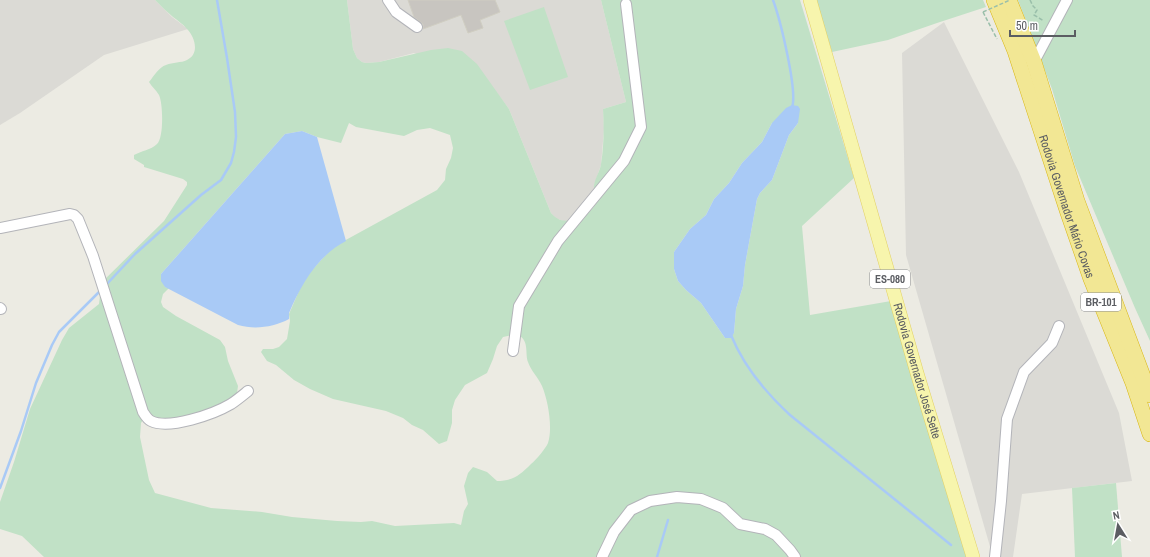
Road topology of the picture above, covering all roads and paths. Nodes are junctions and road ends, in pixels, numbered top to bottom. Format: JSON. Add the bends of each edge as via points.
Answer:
{"nodes":[{"id":1,"x":388,"y":0,"type":"edge"},
{"id":2,"x":810,"y":0,"type":"edge"},
{"id":3,"x":994,"y":0,"type":"edge"},
{"id":4,"x":1010,"y":0,"type":"edge"},
{"id":5,"x":1030,"y":0,"type":"edge"},
{"id":6,"x":1067,"y":0,"type":"edge"},
{"id":7,"x":625,"y":1,"type":"edge"},
{"id":8,"x":983,"y":12,"type":"dead end"},
{"id":9,"x":1053,"y":26,"type":"junction"},
{"id":10,"x":417,"y":27,"type":"dead end"},
{"id":11,"x":1034,"y":62,"type":"junction"},
{"id":12,"x":0,"y":228,"type":"edge"},
{"id":13,"x":1059,"y":326,"type":"dead end"},
{"id":14,"x":513,"y":351,"type":"dead end"},
{"id":15,"x":248,"y":391,"type":"dead end"},
{"id":16,"x":1150,"y":395,"type":"edge"},
{"id":17,"x":1150,"y":434,"type":"edge"},
{"id":18,"x":602,"y":557,"type":"edge"},
{"id":19,"x":795,"y":557,"type":"edge"},
{"id":20,"x":973,"y":557,"type":"edge"},
{"id":21,"x":995,"y":557,"type":"edge"}],
"edges":[{"from":1,"to":10,"type":"street","via":[[396,12]]},
{"from":2,"to":20,"type":"main road","name":"Rodovia Governador José Sette","number":"ES-080","via":[[914,365]]},
{"from":3,"to":17,"type":"highway","name":"Rodovia Governador Mário Covas","number":"BR-101","via":[[1016,51],[1091,279],[1133,383]]},
{"from":4,"to":8,"type":"path","bridge":true},
{"from":4,"to":11,"type":"highway","name":"Rodovia Governador Mário Covas","number":"BR-101"},
{"from":5,"to":9,"type":"path","via":[[1037,10],[1034,16]]},
{"from":6,"to":9,"type":"street"},
{"from":7,"to":14,"type":"street","via":[[641,127],[624,161],[558,242],[519,306]]},
{"from":9,"to":11,"type":"street"},
{"from":11,"to":16,"type":"highway","name":"Rodovia Governador Mário Covas","number":"BR-101","via":[[1077,201]]},
{"from":12,"to":15,"type":"street","via":[[70,214],[78,219],[100,276],[147,418],[160,423],[171,423],[206,415],[231,404]]},
{"from":13,"to":21,"type":"street","via":[[1052,343],[1024,372],[1007,420]]},
{"from":18,"to":19,"type":"street","via":[[614,532],[631,510],[650,501],[677,497],[701,499],[723,508],[740,524],[765,529],[776,535]]}]}
